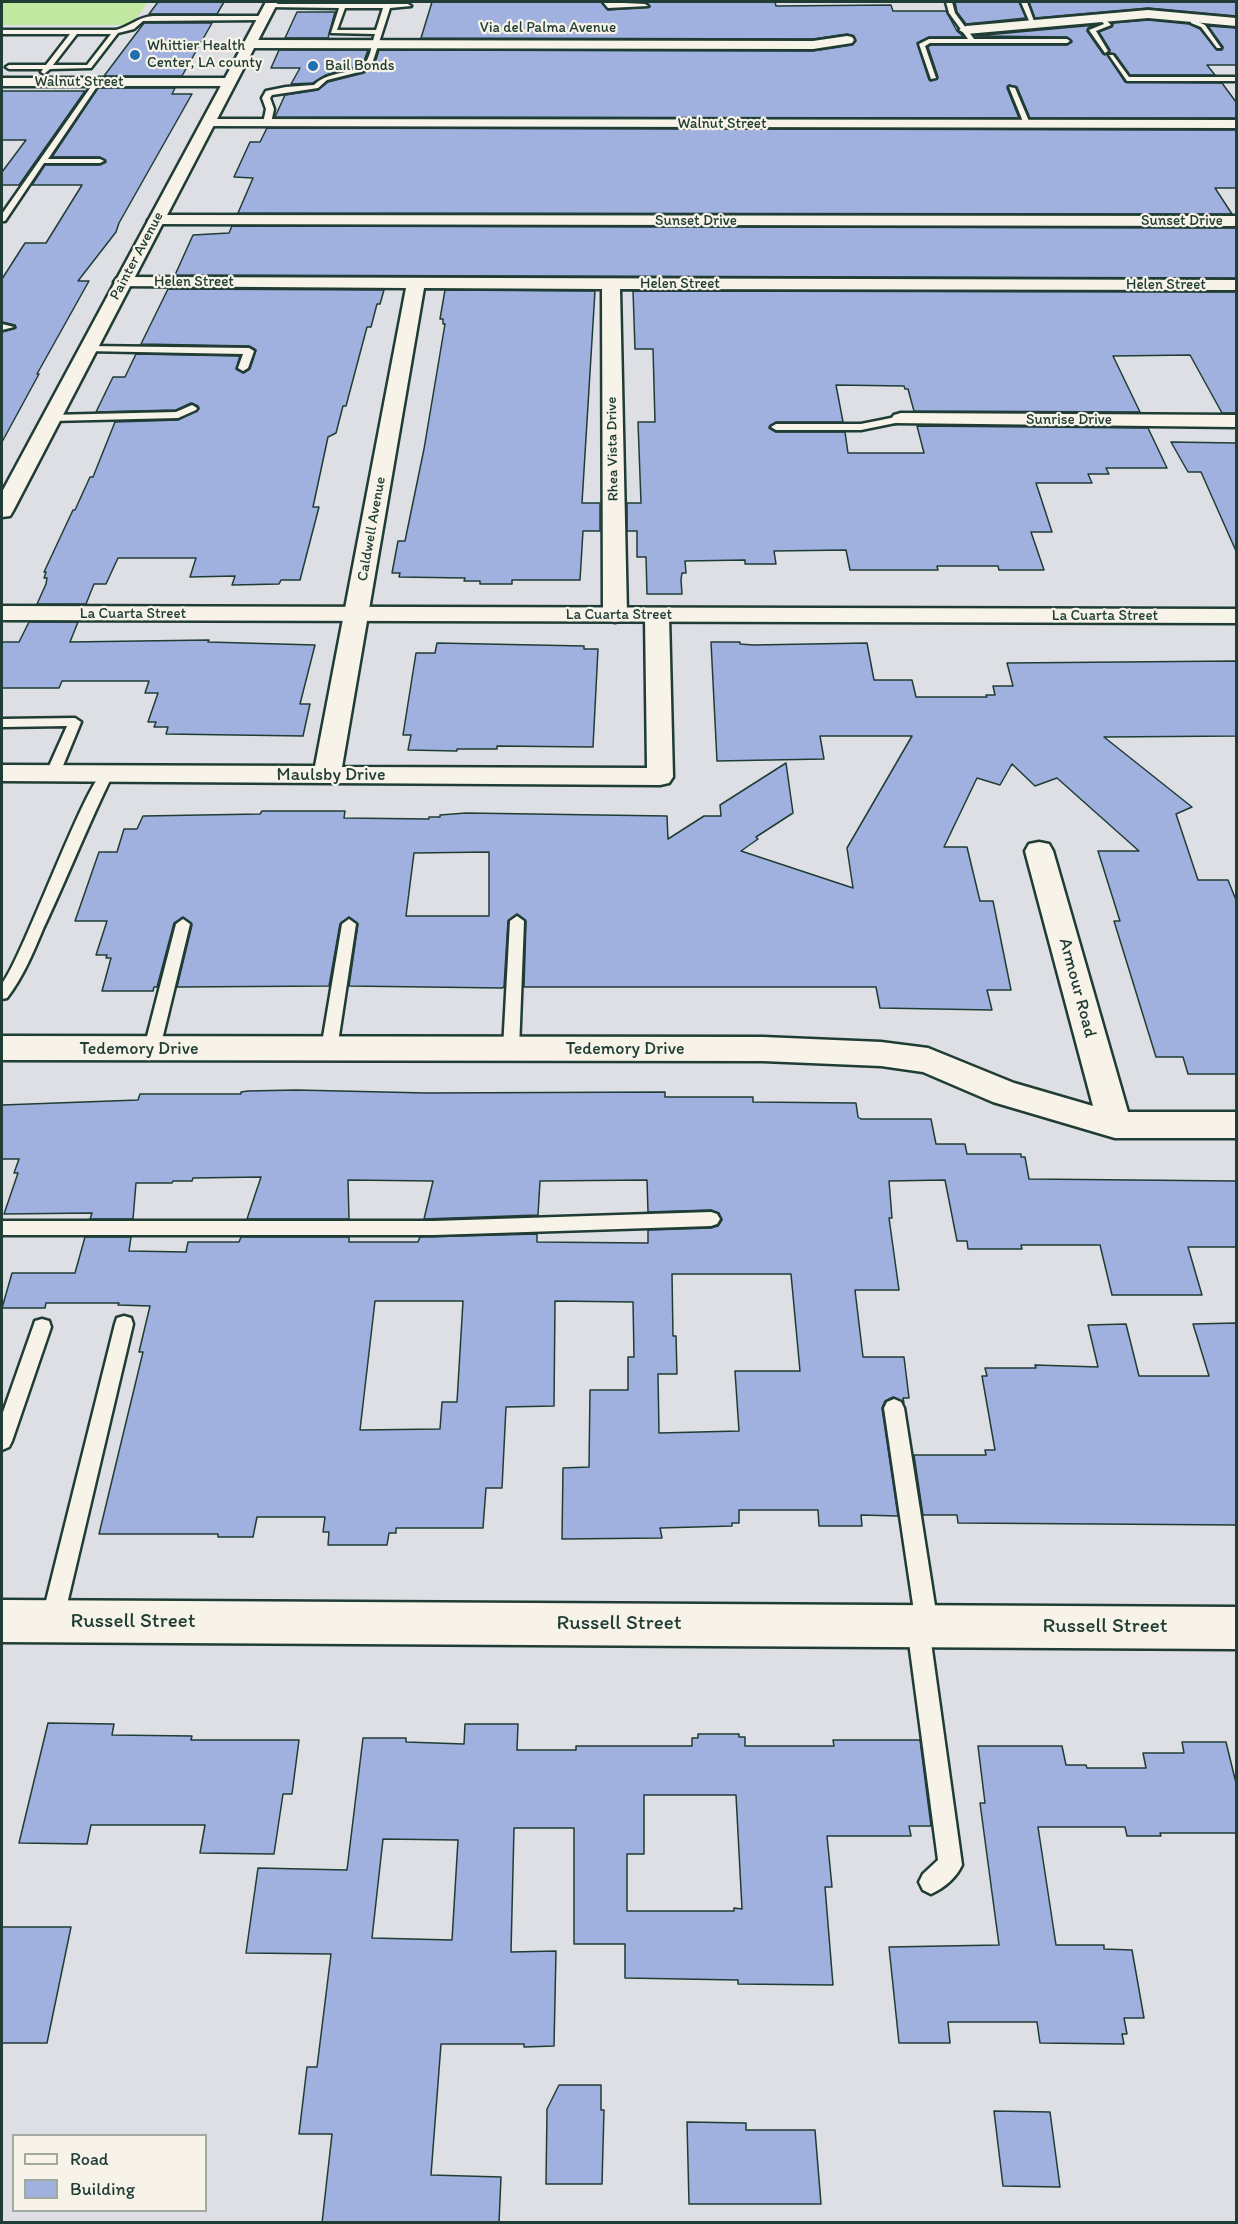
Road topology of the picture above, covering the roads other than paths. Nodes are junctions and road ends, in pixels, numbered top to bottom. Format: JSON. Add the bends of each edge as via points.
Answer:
{"nodes":[{"id":1,"x":606,"y":2,"type":"edge"},
{"id":2,"x":949,"y":2,"type":"edge"},
{"id":3,"x":1024,"y":2,"type":"edge"},
{"id":4,"x":343,"y":6,"type":"junction"},
{"id":5,"x":387,"y":6,"type":"junction"},
{"id":6,"x":408,"y":6,"type":"dead end"},
{"id":7,"x":645,"y":6,"type":"dead end"},
{"id":8,"x":268,"y":9,"type":"edge"},
{"id":9,"x":1193,"y":17,"type":"junction"},
{"id":10,"x":1103,"y":19,"type":"junction"},
{"id":11,"x":1236,"y":21,"type":"edge"},
{"id":12,"x":1033,"y":23,"type":"junction"},
{"id":13,"x":2,"y":32,"type":"edge"},
{"id":14,"x":75,"y":32,"type":"junction"},
{"id":15,"x":116,"y":32,"type":"junction"},
{"id":16,"x":969,"y":35,"type":"junction"},
{"id":17,"x":377,"y":38,"type":"junction"},
{"id":18,"x":847,"y":40,"type":"dead end"},
{"id":19,"x":1067,"y":41,"type":"dead end"},
{"id":20,"x":249,"y":44,"type":"junction"},
{"id":21,"x":1219,"y":47,"type":"dead end"},
{"id":22,"x":9,"y":67,"type":"dead end"},
{"id":23,"x":48,"y":67,"type":"junction"},
{"id":24,"x":933,"y":78,"type":"dead end"},
{"id":25,"x":1236,"y":79,"type":"edge"},
{"id":26,"x":2,"y":82,"type":"edge"},
{"id":27,"x":36,"y":82,"type":"junction"},
{"id":28,"x":97,"y":82,"type":"junction"},
{"id":29,"x":229,"y":82,"type":"junction"},
{"id":30,"x":1011,"y":88,"type":"dead end"},
{"id":31,"x":208,"y":123,"type":"junction"},
{"id":32,"x":267,"y":123,"type":"junction"},
{"id":33,"x":1028,"y":124,"type":"junction"},
{"id":34,"x":1236,"y":124,"type":"edge"},
{"id":35,"x":42,"y":161,"type":"junction"},
{"id":36,"x":100,"y":161,"type":"dead end"},
{"id":37,"x":2,"y":219,"type":"edge"},
{"id":38,"x":156,"y":220,"type":"junction"},
{"id":39,"x":1236,"y":221,"type":"edge"},
{"id":40,"x":123,"y":282,"type":"junction"},
{"id":41,"x":416,"y":283,"type":"junction"},
{"id":42,"x":611,"y":283,"type":"junction"},
{"id":43,"x":1236,"y":285,"type":"edge"},
{"id":44,"x":88,"y":349,"type":"junction"},
{"id":45,"x":243,"y":368,"type":"dead end"},
{"id":46,"x":192,"y":408,"type":"dead end"},
{"id":47,"x":51,"y":418,"type":"junction"},
{"id":48,"x":902,"y":419,"type":"joint"},
{"id":49,"x":1236,"y":421,"type":"edge"},
{"id":50,"x":776,"y":427,"type":"dead end"},
{"id":51,"x":4,"y":502,"type":"edge"},
{"id":52,"x":2,"y":613,"type":"edge"},
{"id":53,"x":356,"y":615,"type":"junction"},
{"id":54,"x":615,"y":615,"type":"junction"},
{"id":55,"x":657,"y":616,"type":"junction"},
{"id":56,"x":1236,"y":616,"type":"edge"},
{"id":57,"x":2,"y":723,"type":"edge"},
{"id":58,"x":2,"y":773,"type":"edge"},
{"id":59,"x":53,"y":773,"type":"junction"},
{"id":60,"x":106,"y":774,"type":"junction"},
{"id":61,"x":327,"y":775,"type":"junction"},
{"id":62,"x":1039,"y":851,"type":"dead end"},
{"id":63,"x":517,"y":921,"type":"dead end"},
{"id":64,"x":183,"y":924,"type":"dead end"},
{"id":65,"x":349,"y":924,"type":"dead end"},
{"id":66,"x":2,"y":994,"type":"edge"},
{"id":67,"x":2,"y":1048,"type":"edge"},
{"id":68,"x":152,"y":1048,"type":"junction"},
{"id":69,"x":329,"y":1049,"type":"junction"},
{"id":70,"x":511,"y":1049,"type":"junction"},
{"id":71,"x":1115,"y":1125,"type":"junction"},
{"id":72,"x":1236,"y":1125,"type":"edge"},
{"id":73,"x":711,"y":1219,"type":"dead end"},
{"id":74,"x":2,"y":1228,"type":"edge"},
{"id":75,"x":124,"y":1324,"type":"dead end"},
{"id":76,"x":42,"y":1327,"type":"dead end"},
{"id":77,"x":894,"y":1408,"type":"dead end"},
{"id":78,"x":2,"y":1441,"type":"edge"},
{"id":79,"x":2,"y":1621,"type":"edge"},
{"id":80,"x":52,"y":1621,"type":"junction"},
{"id":81,"x":923,"y":1626,"type":"junction"},
{"id":82,"x":1236,"y":1628,"type":"edge"},
{"id":83,"x":931,"y":1882,"type":"dead end"}],
"edges":[{"from":1,"to":7,"type":"lane","via":[[608,6]]},
{"from":2,"to":16,"type":"lane","via":[[950,14]]},
{"from":3,"to":12,"type":"lane"},
{"from":4,"to":5,"type":"lane"},
{"from":4,"to":8,"type":"lane"},
{"from":4,"to":17,"type":"lane","via":[[333,32]]},
{"from":5,"to":6,"type":"lane"},
{"from":5,"to":17,"type":"lane"},
{"from":8,"to":15,"type":"lane","via":[[141,19],[132,28]]},
{"from":8,"to":20,"type":"street","name":"Painter Avenue"},
{"from":9,"to":10,"type":"street","via":[[1148,14]]},
{"from":9,"to":11,"type":"street"},
{"from":9,"to":21,"type":"lane","via":[[1193,22],[1203,26]]},
{"from":10,"to":12,"type":"street"},
{"from":10,"to":25,"type":"lane","via":[[1108,25],[1092,30],[1127,79]]},
{"from":12,"to":16,"type":"street"},
{"from":13,"to":14,"type":"lane"},
{"from":14,"to":15,"type":"lane"},
{"from":14,"to":23,"type":"lane"},
{"from":15,"to":23,"type":"lane","via":[[89,68]]},
{"from":16,"to":19,"type":"lane"},
{"from":16,"to":24,"type":"lane","via":[[921,45]]},
{"from":17,"to":18,"type":"street","name":"Via del Palma Avenue","via":[[813,45]]},
{"from":17,"to":20,"type":"street","name":"Via del Palma Avenue"},
{"from":17,"to":32,"type":"lane","via":[[370,61],[361,70],[325,78],[316,87],[269,93]]},
{"from":20,"to":29,"type":"street","name":"Painter Avenue"},
{"from":22,"to":23,"type":"lane"},
{"from":23,"to":27,"type":"lane"},
{"from":26,"to":27,"type":"street","name":"Walnut Street"},
{"from":27,"to":28,"type":"street","name":"Walnut Street"},
{"from":28,"to":29,"type":"street","name":"Walnut Street"},
{"from":28,"to":35,"type":"lane"},
{"from":29,"to":31,"type":"street","name":"Painter Avenue"},
{"from":30,"to":33,"type":"lane"},
{"from":31,"to":32,"type":"street","name":"Walnut Street"},
{"from":31,"to":38,"type":"street","name":"Painter Avenue"},
{"from":32,"to":33,"type":"street","name":"Walnut Street"},
{"from":33,"to":34,"type":"street","name":"Walnut Street"},
{"from":35,"to":36,"type":"lane"},
{"from":35,"to":37,"type":"lane"},
{"from":38,"to":39,"type":"street","name":"Sunset Drive"},
{"from":38,"to":40,"type":"street","name":"Painter Avenue"},
{"from":40,"to":41,"type":"street","name":"Helen Street"},
{"from":40,"to":44,"type":"street","name":"Painter Avenue"},
{"from":41,"to":42,"type":"street","name":"Helen Street"},
{"from":41,"to":53,"type":"street","name":"Caldwell Avenue"},
{"from":42,"to":43,"type":"street","name":"Helen Street"},
{"from":42,"to":54,"type":"street","name":"Rhea Vista Drive"},
{"from":44,"to":45,"type":"lane","via":[[249,351]]},
{"from":44,"to":47,"type":"street","name":"Painter Avenue"},
{"from":46,"to":47,"type":"lane","via":[[178,415]]},
{"from":47,"to":51,"type":"street","name":"Painter Avenue"},
{"from":48,"to":49,"type":"street","name":"Sunrise Drive"},
{"from":48,"to":50,"type":"lane","via":[[861,427]]},
{"from":52,"to":53,"type":"street","name":"La Cuarta Street"},
{"from":53,"to":54,"type":"street","name":"La Cuarta Street"},
{"from":53,"to":61,"type":"street","name":"Caldwell Avenue"},
{"from":54,"to":55,"type":"street","name":"La Cuarta Street"},
{"from":55,"to":56,"type":"street","name":"La Cuarta Street"},
{"from":55,"to":61,"type":"street","name":"Maulsby Drive","via":[[660,777]]},
{"from":57,"to":59,"type":"lane","via":[[75,722]]},
{"from":58,"to":59,"type":"street","name":"Maulsby Drive"},
{"from":59,"to":60,"type":"street","name":"Maulsby Drive"},
{"from":60,"to":61,"type":"street","name":"Maulsby Drive"},
{"from":60,"to":66,"type":"lane","via":[[12,981]]},
{"from":62,"to":71,"type":"street","name":"Armour Road"},
{"from":63,"to":70,"type":"lane"},
{"from":64,"to":68,"type":"lane"},
{"from":65,"to":69,"type":"lane"},
{"from":67,"to":68,"type":"street","name":"Tedemory Drive"},
{"from":68,"to":69,"type":"street","name":"Tedemory Drive"},
{"from":69,"to":70,"type":"street","name":"Tedemory Drive"},
{"from":70,"to":71,"type":"street","name":"Tedemory Drive","via":[[763,1049],[881,1054],[928,1060],[1005,1093]]},
{"from":71,"to":72,"type":"street","name":"Tedemory Drive"},
{"from":73,"to":74,"type":"lane","via":[[434,1228]]},
{"from":75,"to":80,"type":"lane"},
{"from":76,"to":78,"type":"lane"},
{"from":77,"to":81,"type":"lane"},
{"from":79,"to":80,"type":"street","name":"Russell Street"},
{"from":80,"to":81,"type":"street","name":"Russell Street"},
{"from":81,"to":82,"type":"street","name":"Russell Street"},
{"from":81,"to":83,"type":"lane","via":[[950,1865]]}]}
